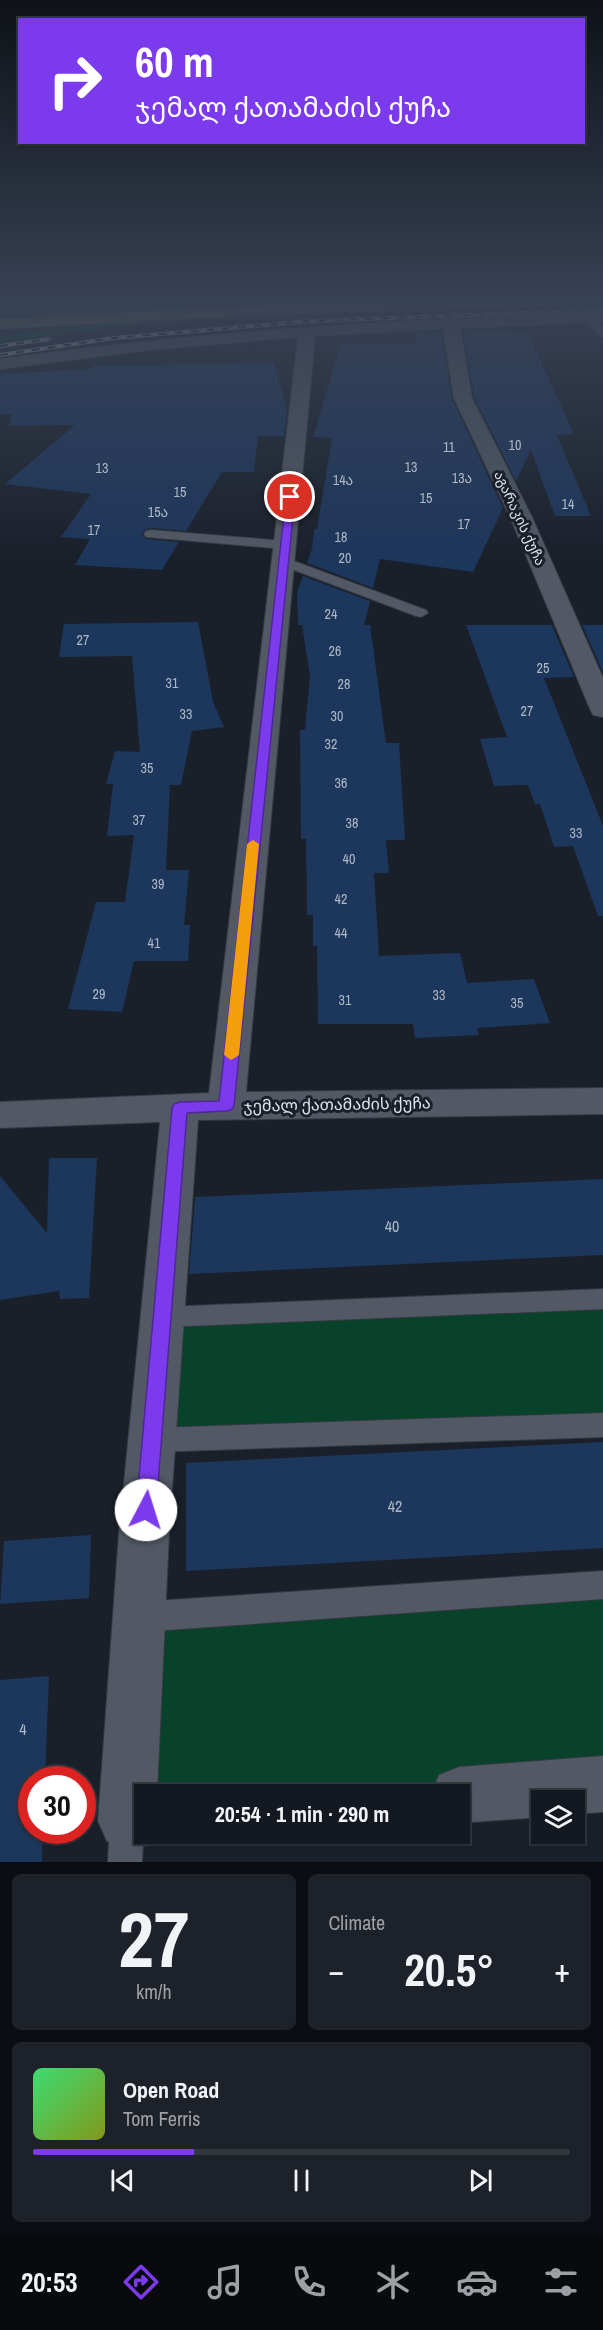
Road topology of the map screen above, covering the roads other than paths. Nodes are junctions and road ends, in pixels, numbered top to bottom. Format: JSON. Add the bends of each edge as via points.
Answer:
{"nodes":[{"id":1,"x":301,"y":387,"type":"edge"},
{"id":2,"x":461,"y":387,"type":"edge"},
{"id":3,"x":151,"y":534,"type":"dead end"},
{"id":4,"x":284,"y":553,"type":"junction"},
{"id":5,"x":421,"y":613,"type":"dead end"},
{"id":6,"x":603,"y":709,"type":"edge"},
{"id":7,"x":603,"y":1101,"type":"edge"},
{"id":8,"x":226,"y":1106,"type":"junction"},
{"id":9,"x":180,"y":1108,"type":"junction"},
{"id":10,"x":0,"y":1115,"type":"edge"},
{"id":11,"x":603,"y":1299,"type":"edge"},
{"id":12,"x":162,"y":1317,"type":"junction"},
{"id":13,"x":603,"y":1425,"type":"edge"},
{"id":14,"x":152,"y":1440,"type":"junction"},
{"id":15,"x":603,"y":1585,"type":"edge"},
{"id":16,"x":139,"y":1617,"type":"junction"},
{"id":17,"x":603,"y":1784,"type":"edge"},
{"id":18,"x":470,"y":1794,"type":"edge"},
{"id":19,"x":132,"y":1834,"type":"edge"}],
"edges":[{"from":1,"to":4,"type":"street"},
{"from":2,"to":6,"type":"street","name":"აგარაკის ქუჩა"},
{"from":3,"to":4,"type":"lane"},
{"from":4,"to":5,"type":"lane"},
{"from":4,"to":8,"type":"street"},
{"from":7,"to":8,"type":"street","name":"ჯემალ ქათამაძის ქუჩა"},
{"from":8,"to":9,"type":"street","name":"ჯემალ ქათამაძის ქუჩა"},
{"from":9,"to":10,"type":"street","name":"ჯემალ ქათამაძის ქუჩა"},
{"from":9,"to":12,"type":"street"},
{"from":11,"to":12,"type":"lane"},
{"from":12,"to":14,"type":"street"},
{"from":13,"to":14,"type":"lane"},
{"from":14,"to":16,"type":"street"},
{"from":15,"to":16,"type":"lane"},
{"from":16,"to":19,"type":"street"},
{"from":17,"to":18,"type":"street"}]}
